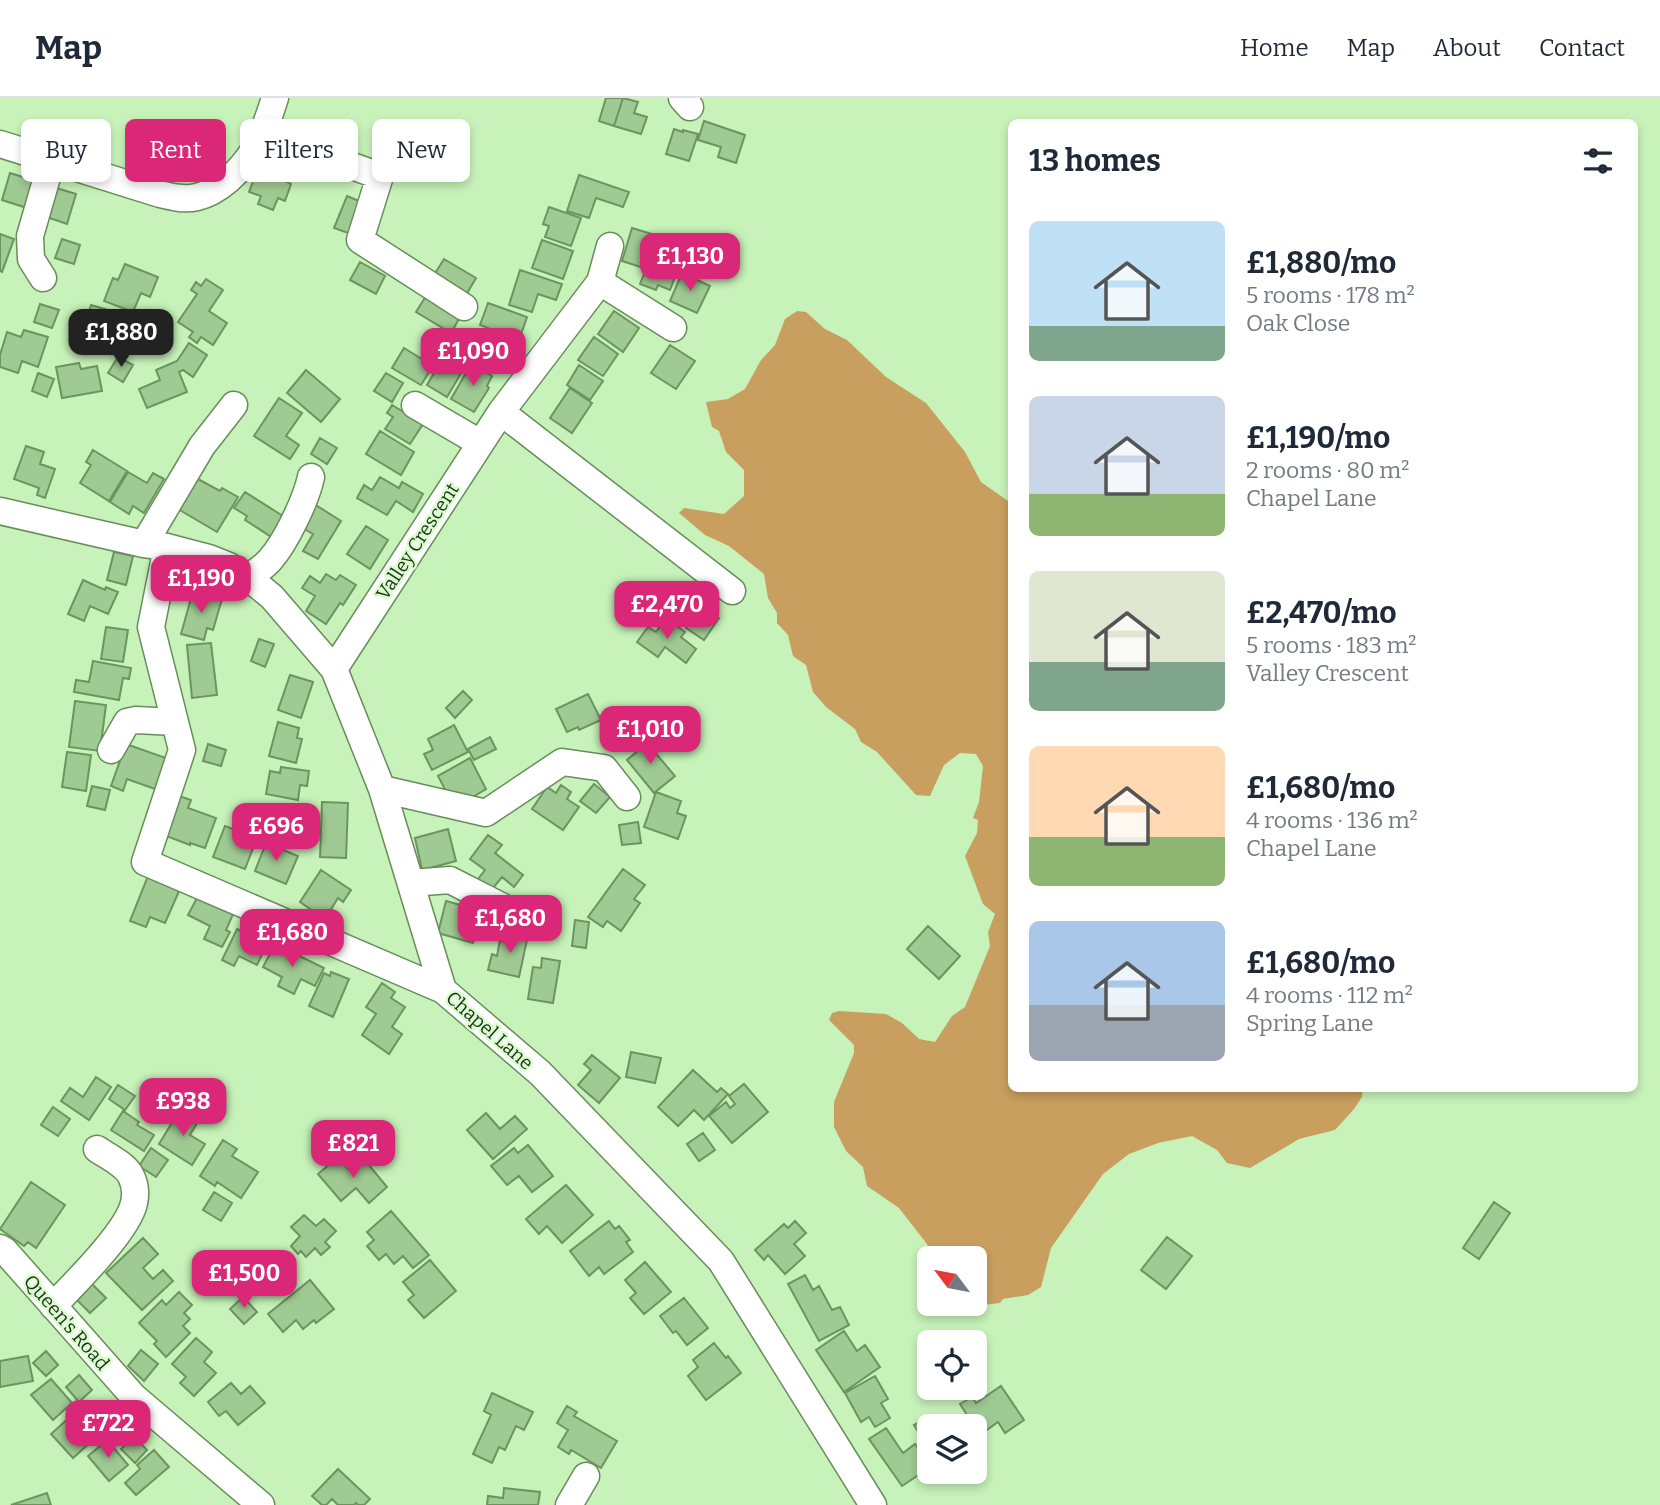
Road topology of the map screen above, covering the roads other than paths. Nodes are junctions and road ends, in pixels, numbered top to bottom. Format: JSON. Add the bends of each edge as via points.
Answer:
{"nodes":[{"id":1,"x":275,"y":98,"type":"edge"},
{"id":2,"x":267,"y":119,"type":"edge"},
{"id":3,"x":0,"y":144,"type":"edge"},
{"id":4,"x":21,"y":150,"type":"edge"},
{"id":5,"x":240,"y":167,"type":"edge"},
{"id":6,"x":358,"y":168,"type":"edge"},
{"id":7,"x":111,"y":179,"type":"edge"},
{"id":8,"x":46,"y":182,"type":"edge"},
{"id":9,"x":610,"y":246,"type":"dead end"},
{"id":10,"x":43,"y":278,"type":"dead end"},
{"id":11,"x":600,"y":282,"type":"junction"},
{"id":12,"x":464,"y":307,"type":"dead end"},
{"id":13,"x":673,"y":328,"type":"dead end"},
{"id":14,"x":234,"y":405,"type":"dead end"},
{"id":15,"x":415,"y":405,"type":"dead end"},
{"id":16,"x":501,"y":412,"type":"junction"},
{"id":17,"x":480,"y":443,"type":"junction"},
{"id":18,"x":312,"y":477,"type":"dead end"},
{"id":19,"x":0,"y":511,"type":"edge"},
{"id":20,"x":155,"y":545,"type":"junction"},
{"id":21,"x":249,"y":578,"type":"junction"},
{"id":22,"x":732,"y":591,"type":"dead end"},
{"id":23,"x":334,"y":669,"type":"junction"},
{"id":24,"x":175,"y":722,"type":"junction"},
{"id":25,"x":111,"y":750,"type":"dead end"},
{"id":26,"x":382,"y":789,"type":"junction"},
{"id":27,"x":627,"y":797,"type":"dead end"},
{"id":28,"x":411,"y":883,"type":"junction"},
{"id":29,"x":534,"y":923,"type":"dead end"},
{"id":30,"x":443,"y":989,"type":"junction"},
{"id":31,"x":97,"y":1149,"type":"dead end"},
{"id":32,"x":0,"y":1248,"type":"edge"},
{"id":33,"x":54,"y":1306,"type":"junction"},
{"id":34,"x":586,"y":1476,"type":"dead end"},
{"id":35,"x":261,"y":1505,"type":"edge"},
{"id":36,"x":569,"y":1505,"type":"edge"},
{"id":37,"x":873,"y":1505,"type":"edge"}],
"edges":[{"from":1,"to":2,"type":"street"},
{"from":3,"to":4,"type":"street"},
{"from":5,"to":7,"type":"street","via":[[218,188],[198,197],[176,199]]},
{"from":6,"to":12,"type":"street","via":[[380,176],[360,240]]},
{"from":8,"to":10,"type":"street","via":[[30,236],[31,259]]},
{"from":9,"to":11,"type":"street","name":"Valley Crescent"},
{"from":11,"to":13,"type":"street"},
{"from":11,"to":16,"type":"street","name":"Valley Crescent"},
{"from":14,"to":20,"type":"street","via":[[202,446]]},
{"from":15,"to":17,"type":"street"},
{"from":16,"to":17,"type":"street","name":"Valley Crescent"},
{"from":16,"to":22,"type":"street"},
{"from":17,"to":23,"type":"street","name":"Valley Crescent"},
{"from":18,"to":21,"type":"street","via":[[270,561]]},
{"from":19,"to":20,"type":"street","name":"Chapel Lane"},
{"from":20,"to":21,"type":"street","name":"Chapel Lane","via":[[209,558]]},
{"from":20,"to":24,"type":"street","via":[[151,627]]},
{"from":21,"to":23,"type":"street","name":"Chapel Lane","via":[[272,597]]},
{"from":23,"to":26,"type":"street","name":"Chapel Lane"},
{"from":24,"to":25,"type":"street","via":[[127,722]]},
{"from":24,"to":30,"type":"street","via":[[182,750],[145,862]]},
{"from":26,"to":27,"type":"street","via":[[486,813],[562,762],[604,768]]},
{"from":26,"to":28,"type":"street","name":"Chapel Lane"},
{"from":28,"to":29,"type":"street","via":[[450,880]]},
{"from":28,"to":30,"type":"street","name":"Chapel Lane"},
{"from":30,"to":37,"type":"street","name":"Chapel Lane","via":[[540,1073],[722,1261]]},
{"from":31,"to":33,"type":"street","via":[[127,1170],[134,1204],[113,1239]]},
{"from":32,"to":33,"type":"street","name":"Queen's Road"},
{"from":33,"to":35,"type":"street","name":"Queen's Road","via":[[134,1397]]},
{"from":34,"to":36,"type":"street"}]}
